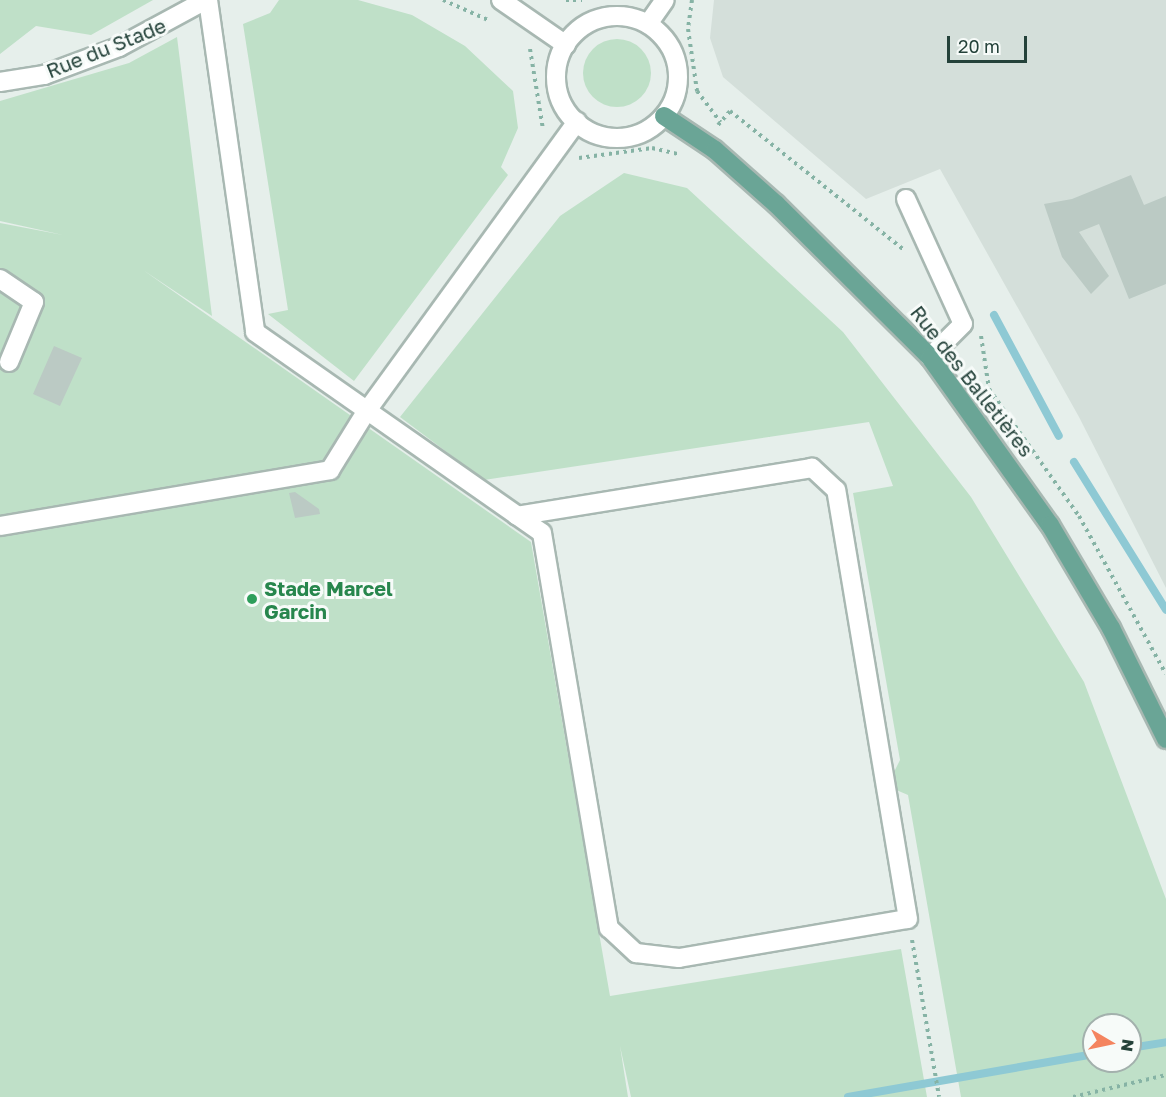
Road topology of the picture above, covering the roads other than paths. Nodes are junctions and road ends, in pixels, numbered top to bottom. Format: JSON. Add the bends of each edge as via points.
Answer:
{"nodes":[{"id":1,"x":207,"y":0,"type":"edge"},
{"id":2,"x":501,"y":0,"type":"edge"},
{"id":3,"x":665,"y":0,"type":"edge"},
{"id":4,"x":648,"y":24,"type":"junction"},
{"id":5,"x":566,"y":45,"type":"junction"},
{"id":6,"x":0,"y":82,"type":"edge"},
{"id":7,"x":664,"y":116,"type":"junction"},
{"id":8,"x":577,"y":122,"type":"junction"},
{"id":9,"x":906,"y":199,"type":"dead end"},
{"id":10,"x":0,"y":279,"type":"edge"},
{"id":11,"x":930,"y":357,"type":"junction"},
{"id":12,"x":9,"y":362,"type":"dead end"},
{"id":13,"x":366,"y":412,"type":"junction"},
{"id":14,"x":517,"y":516,"type":"junction"},
{"id":15,"x":0,"y":526,"type":"edge"},
{"id":16,"x":1166,"y":739,"type":"edge"}],
"edges":[{"from":1,"to":6,"type":"street","name":"Rue du Stade","via":[[119,47],[44,75]]},
{"from":1,"to":13,"type":"street","via":[[255,332]]},
{"from":2,"to":5,"type":"street"},
{"from":3,"to":4,"type":"street"},
{"from":4,"to":5,"type":"street","via":[[607,17],[588,24]]},
{"from":4,"to":7,"type":"street","via":[[670,47],[677,67],[674,98]]},
{"from":5,"to":8,"type":"street","via":[[557,87]]},
{"from":7,"to":8,"type":"street","via":[[638,134],[617,138]]},
{"from":7,"to":11,"type":"main road","name":"Rue des Balletières","via":[[715,150],[776,204]]},
{"from":8,"to":13,"type":"street"},
{"from":9,"to":11,"type":"street","via":[[934,271],[963,324]]},
{"from":10,"to":12,"type":"street","via":[[34,302]]},
{"from":11,"to":16,"type":"main road","name":"Rue des Balletières","via":[[1050,525],[1111,628]]},
{"from":13,"to":14,"type":"street"},
{"from":13,"to":15,"type":"street","via":[[330,470]]},
{"from":14,"to":14,"type":"street","via":[[542,534],[609,928],[636,953],[679,958],[908,919],[836,490],[812,468]]}]}
